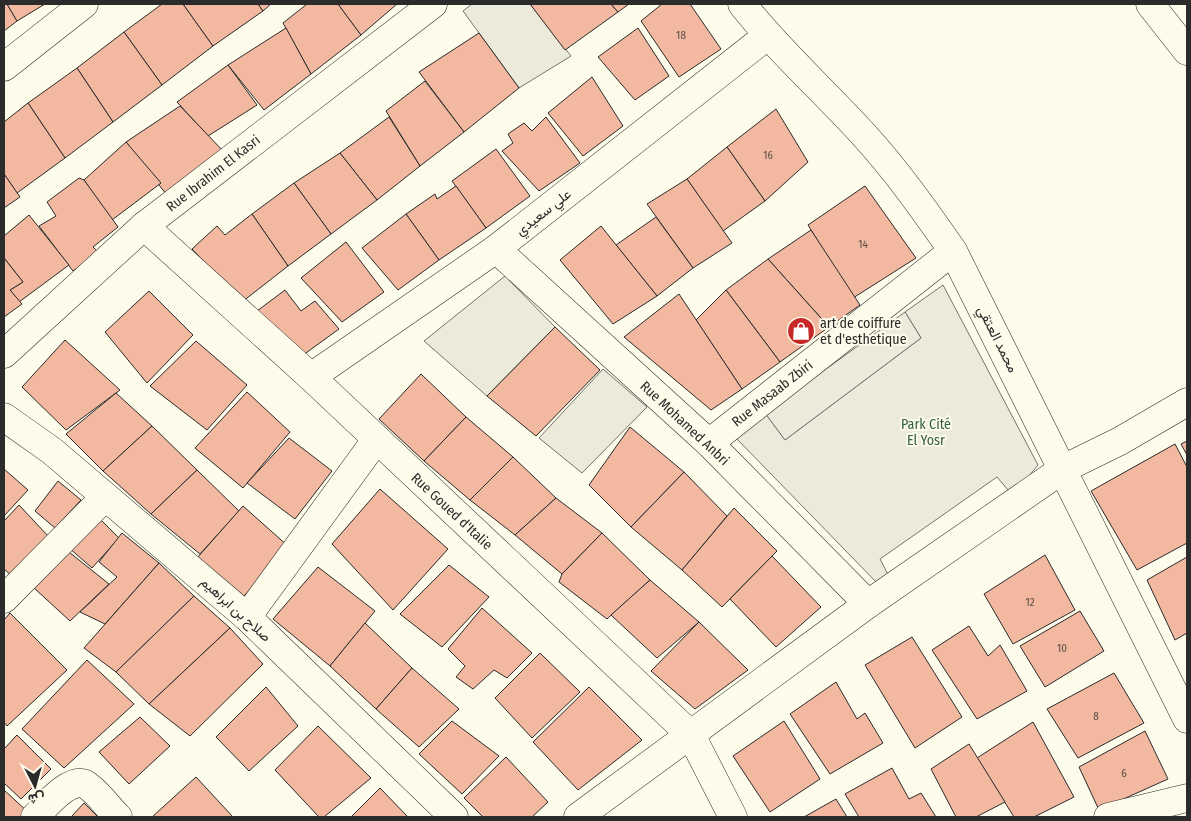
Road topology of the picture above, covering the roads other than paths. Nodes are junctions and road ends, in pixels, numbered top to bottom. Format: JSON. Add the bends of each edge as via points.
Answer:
{"nodes":[{"id":1,"x":84,"y":4,"type":"edge"},
{"id":2,"x":433,"y":4,"type":"edge"},
{"id":3,"x":742,"y":4,"type":"edge"},
{"id":4,"x":1150,"y":4,"type":"edge"},
{"id":5,"x":767,"y":36,"type":"junction"},
{"id":6,"x":1187,"y":51,"type":"edge"},
{"id":7,"x":4,"y":67,"type":"edge"},
{"id":8,"x":144,"y":226,"type":"junction"},
{"id":9,"x":496,"y":249,"type":"junction"},
{"id":10,"x":953,"y":250,"type":"junction"},
{"id":11,"x":4,"y":354,"type":"edge"},
{"id":12,"x":311,"y":377,"type":"junction"},
{"id":13,"x":1187,"y":402,"type":"edge"},
{"id":14,"x":4,"y":417,"type":"edge"},
{"id":15,"x":376,"y":440,"type":"junction"},
{"id":16,"x":709,"y":443,"type":"junction"},
{"id":17,"x":1063,"y":469,"type":"junction"},
{"id":18,"x":105,"y":497,"type":"junction"},
{"id":19,"x":4,"y":599,"type":"edge"},
{"id":20,"x":868,"y":604,"type":"junction"},
{"id":21,"x":247,"y":617,"type":"junction"},
{"id":22,"x":1187,"y":719,"type":"edge"},
{"id":23,"x":691,"y":735,"type":"junction"},
{"id":24,"x":1187,"y":798,"type":"edge"},
{"id":25,"x":35,"y":817,"type":"edge"},
{"id":26,"x":118,"y":817,"type":"edge"},
{"id":27,"x":454,"y":817,"type":"edge"},
{"id":28,"x":578,"y":817,"type":"edge"},
{"id":29,"x":733,"y":817,"type":"edge"},
{"id":30,"x":1108,"y":817,"type":"edge"}],
"edges":[{"from":1,"to":7,"type":"street"},
{"from":2,"to":8,"type":"street","name":"Rue Ibrahim El Kasri"},
{"from":3,"to":5,"type":"street","name":"محمد العتقي"},
{"from":4,"to":6,"type":"street"},
{"from":5,"to":9,"type":"street","name":"علي سعيدي"},
{"from":5,"to":10,"type":"street","name":"محمد العتقي","via":[[865,136]]},
{"from":8,"to":11,"type":"street","name":"Rue Ibrahim El Kasri"},
{"from":8,"to":12,"type":"street","name":"Rue Goued d'Italie"},
{"from":9,"to":12,"type":"street","name":"علي سعيدي"},
{"from":9,"to":16,"type":"street","name":"Rue Mohamed Anbri"},
{"from":10,"to":16,"type":"street","name":"Rue Masaab Zbiri"},
{"from":10,"to":17,"type":"street","name":"محمد العتقي"},
{"from":12,"to":15,"type":"street","name":"Rue Goued d'Italie"},
{"from":13,"to":17,"type":"street"},
{"from":14,"to":18,"type":"street","name":"صلاح بن ابراهيم","via":[[52,451]]},
{"from":15,"to":21,"type":"street"},
{"from":15,"to":23,"type":"street","name":"Rue Goued d'Italie"},
{"from":16,"to":20,"type":"street","name":"Rue Mohamed Anbri"},
{"from":17,"to":20,"type":"street"},
{"from":17,"to":22,"type":"street","name":"محمد العتقي"},
{"from":18,"to":19,"type":"street"},
{"from":18,"to":21,"type":"street","name":"صلاح بن ابراهيم"},
{"from":20,"to":23,"type":"street"},
{"from":21,"to":27,"type":"street","name":"صلاح بن ابراهيم"},
{"from":23,"to":28,"type":"street"},
{"from":23,"to":29,"type":"street","name":"Rue Goued d'Italie"},
{"from":24,"to":30,"type":"street"},
{"from":25,"to":26,"type":"street","via":[[58,794],[77,783],[86,784]]}]}
